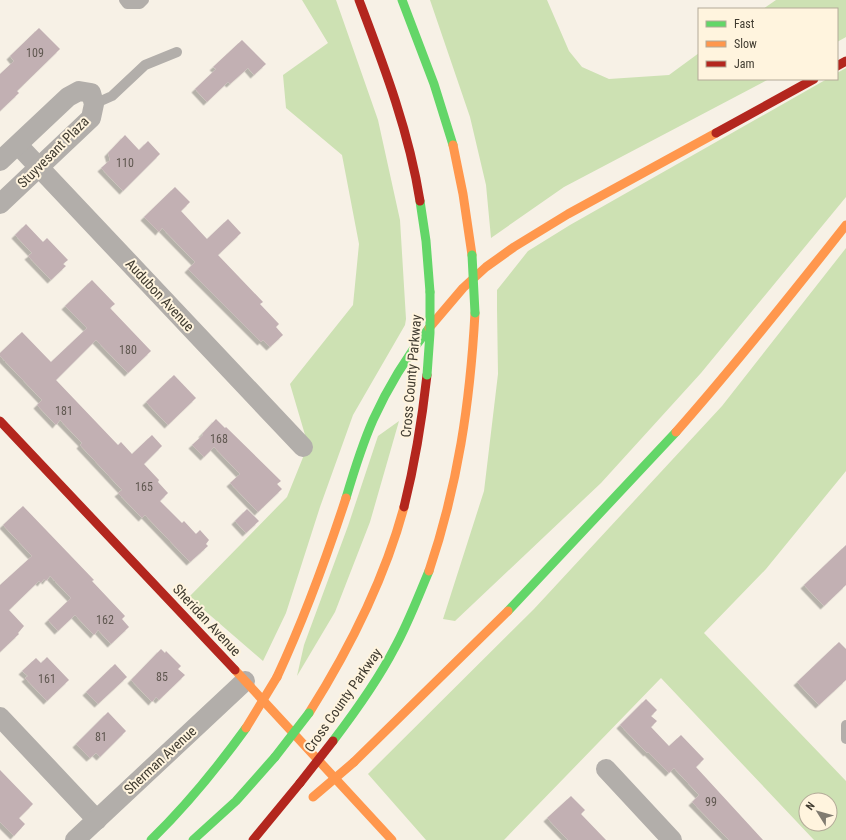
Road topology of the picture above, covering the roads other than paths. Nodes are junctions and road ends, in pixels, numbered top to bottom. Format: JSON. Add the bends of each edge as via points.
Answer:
{"nodes":[{"id":1,"x":124,"y":0,"type":"edge"},
{"id":2,"x":144,"y":0,"type":"edge"},
{"id":3,"x":359,"y":0,"type":"edge"},
{"id":4,"x":402,"y":0,"type":"edge"},
{"id":5,"x":177,"y":52,"type":"dead end"},
{"id":6,"x":812,"y":80,"type":"edge"},
{"id":7,"x":94,"y":104,"type":"junction"},
{"id":8,"x":18,"y":145,"type":"junction"},
{"id":9,"x":0,"y":161,"type":"edge"},
{"id":10,"x":39,"y":167,"type":"junction"},
{"id":11,"x":0,"y":204,"type":"edge"},
{"id":12,"x":846,"y":224,"type":"edge"},
{"id":13,"x":0,"y":421,"type":"edge"},
{"id":14,"x":303,"y":447,"type":"dead end"},
{"id":15,"x":245,"y":681,"type":"junction"},
{"id":16,"x":0,"y":717,"type":"edge"},
{"id":17,"x":846,"y":725,"type":"edge"},
{"id":18,"x":846,"y":739,"type":"edge"},
{"id":19,"x":606,"y":769,"type":"dead end"},
{"id":20,"x":310,"y":799,"type":"dead end"},
{"id":21,"x":96,"y":820,"type":"junction"},
{"id":22,"x":277,"y":826,"type":"dead end"},
{"id":23,"x":75,"y":840,"type":"edge"},
{"id":24,"x":151,"y":840,"type":"edge"},
{"id":25,"x":193,"y":840,"type":"edge"},
{"id":26,"x":253,"y":840,"type":"edge"},
{"id":27,"x":259,"y":840,"type":"edge"},
{"id":28,"x":392,"y":840,"type":"edge"},
{"id":29,"x":672,"y":840,"type":"edge"}],
"edges":[{"from":1,"to":2,"type":"lane","via":[[127,4],[140,4]]},
{"from":3,"to":25,"type":"main road","name":"Cross County Parkway","bridge":true,"via":[[387,73],[412,156],[423,220],[430,292],[430,333],[421,436],[407,501],[383,572],[329,682],[275,757],[250,786]]},
{"from":4,"to":26,"type":"main road","name":"Cross County Parkway","bridge":true,"via":[[450,133],[472,255],[475,313],[470,386],[462,445],[438,541],[422,586],[393,651],[363,700],[333,741]]},
{"from":5,"to":7,"type":"lane","via":[[145,65],[112,96]]},
{"from":6,"to":24,"type":"main road","bridge":true,"via":[[549,225],[502,256],[457,293],[417,345],[374,418],[307,609],[277,677],[246,728],[205,783]]},
{"from":7,"to":8,"type":"street","name":"Stuyvesant Plaza","via":[[90,93],[79,91],[68,97]]},
{"from":7,"to":10,"type":"street","name":"Stuyvesant Plaza","via":[[91,118]]},
{"from":8,"to":9,"type":"street","name":"Stuyvesant Plaza"},
{"from":8,"to":10,"type":"street","name":"Audubon Avenue"},
{"from":10,"to":11,"type":"street","name":"Stuyvesant Plaza"},
{"from":10,"to":14,"type":"street","name":"Audubon Avenue"},
{"from":12,"to":20,"type":"main road","bridge":true,"via":[[783,305],[655,456],[508,612],[354,762]]},
{"from":13,"to":15,"type":"main road","name":"Sheridan Avenue"},
{"from":15,"to":21,"type":"street","name":"Sherman Avenue"},
{"from":15,"to":28,"type":"main road","name":"Sheridan Avenue"},
{"from":16,"to":21,"type":"street"},
{"from":17,"to":18,"type":"lane"},
{"from":19,"to":29,"type":"street"},
{"from":21,"to":23,"type":"street","name":"Sherman Avenue"},
{"from":22,"to":27,"type":"main road"}]}
